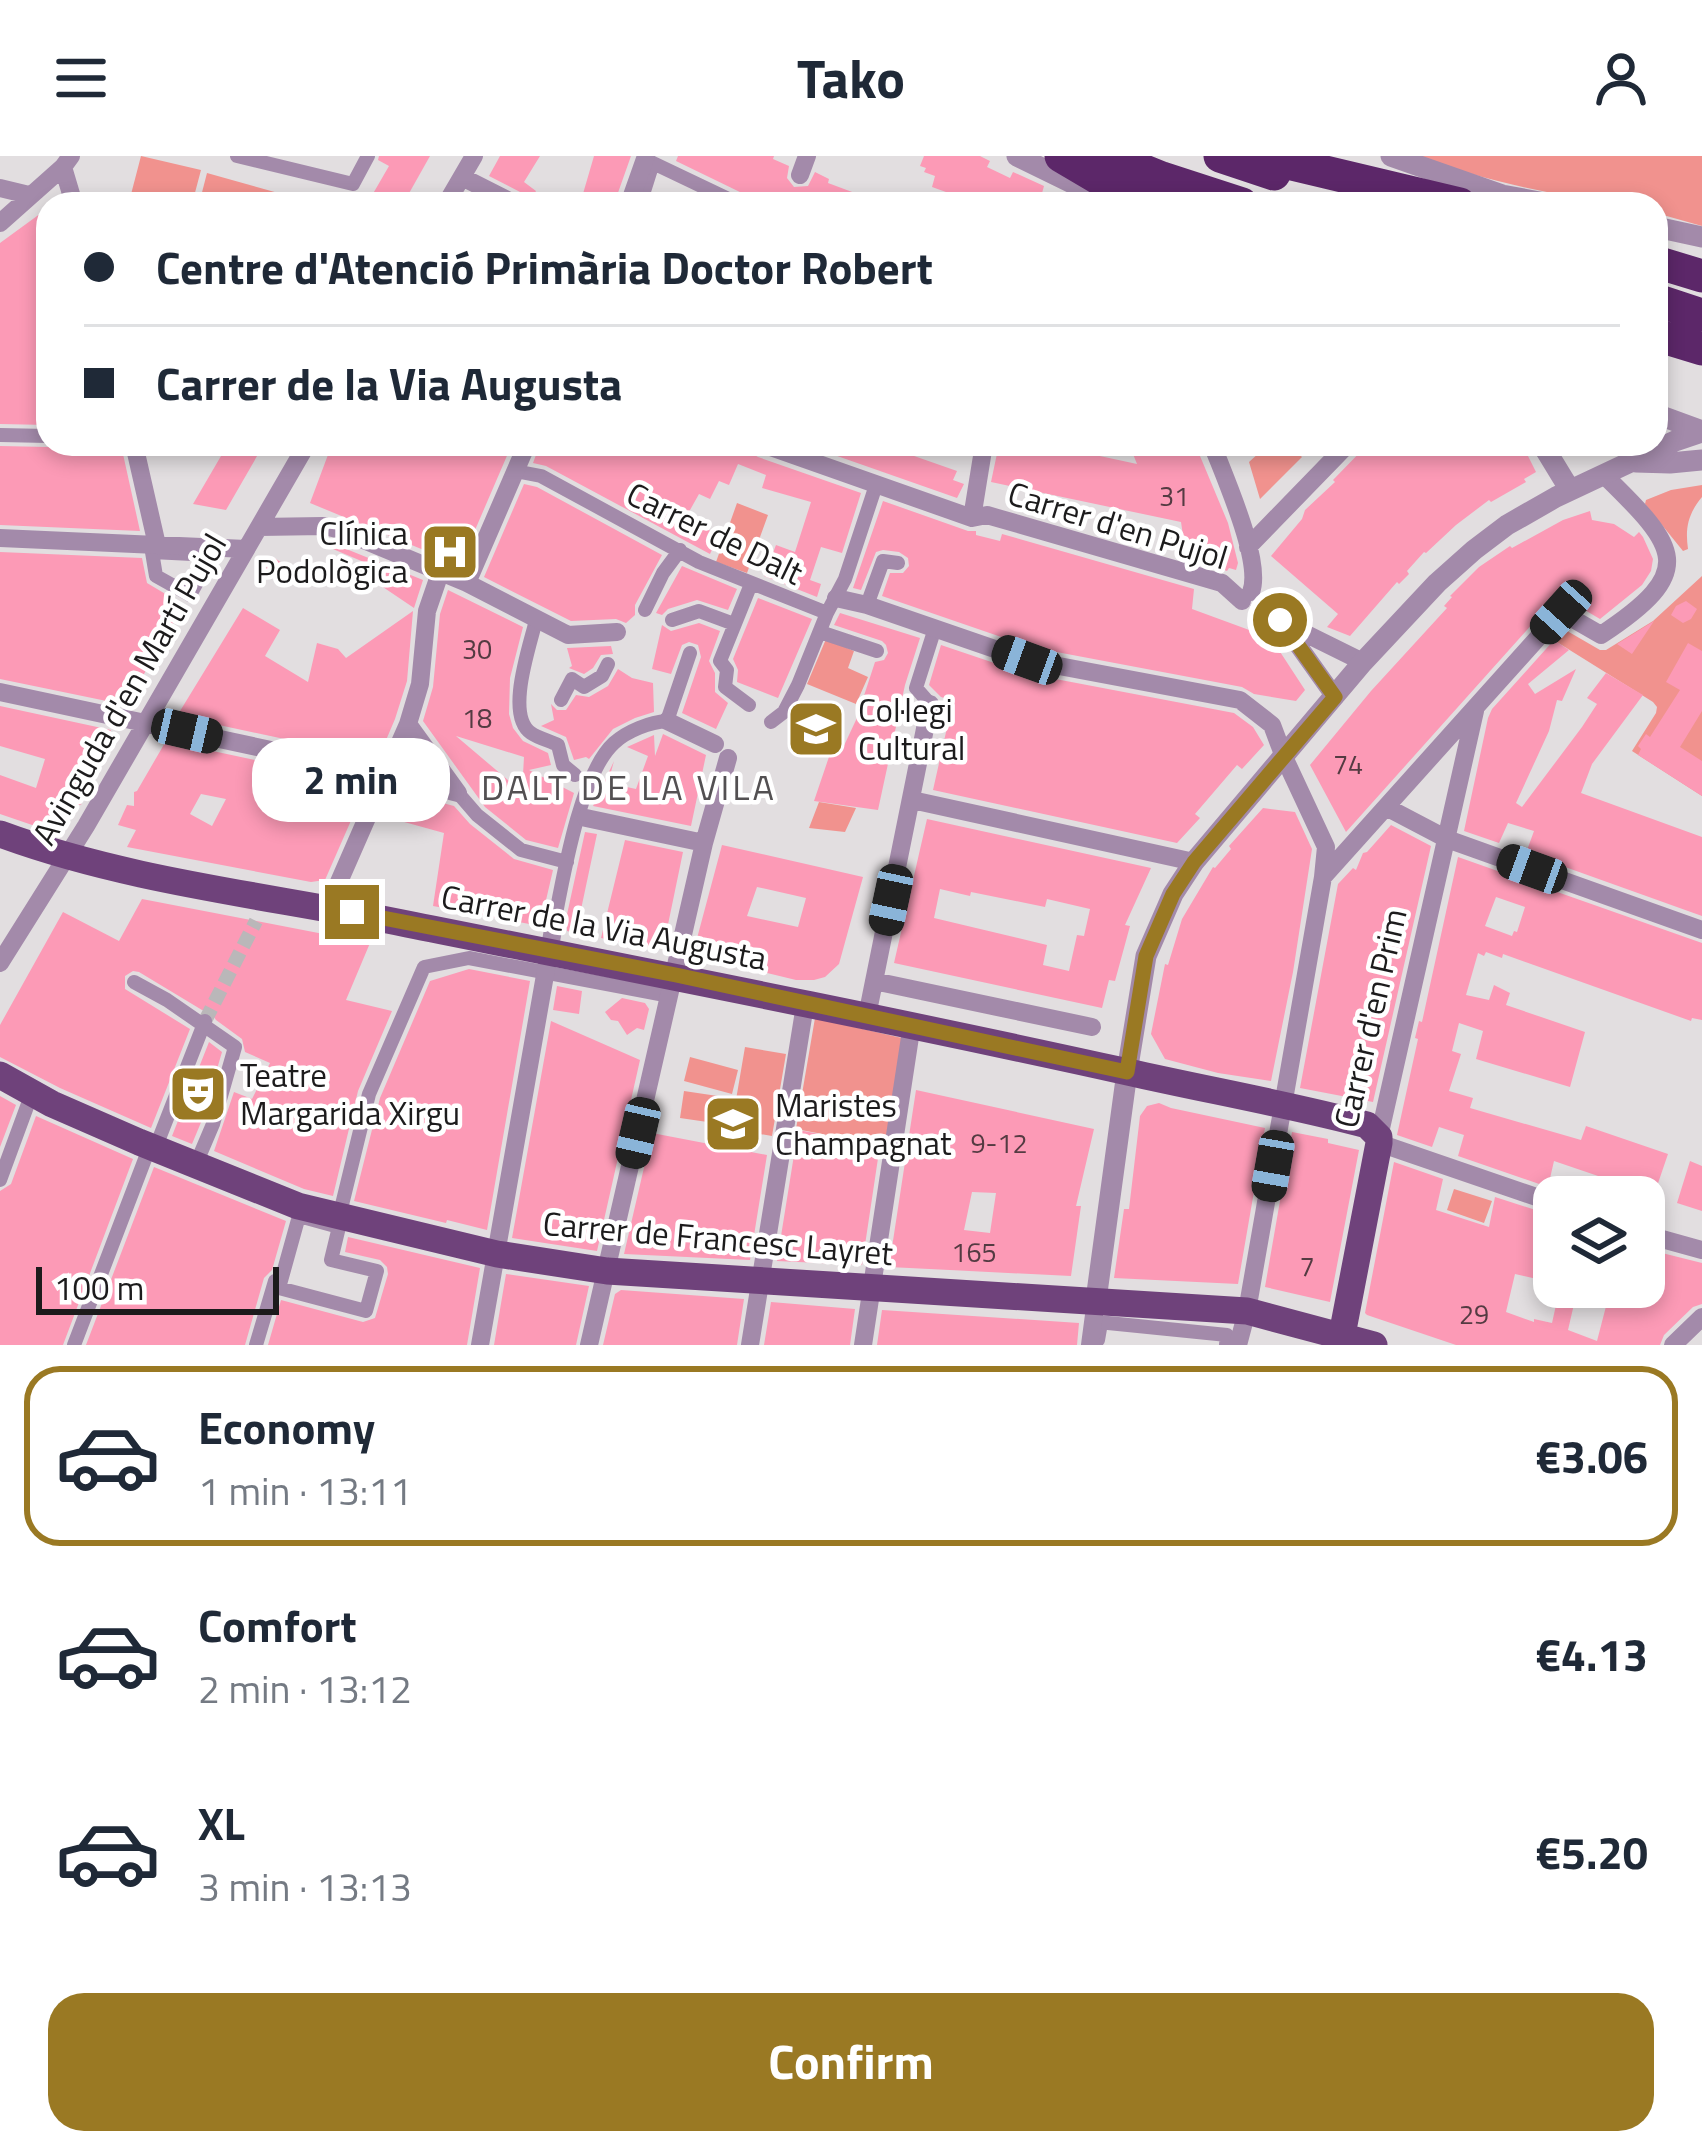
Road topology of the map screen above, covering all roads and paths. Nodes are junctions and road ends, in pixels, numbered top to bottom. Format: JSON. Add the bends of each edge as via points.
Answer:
{"nodes":[{"id":1,"x":238,"y":156,"type":"edge"},
{"id":2,"x":368,"y":156,"type":"edge"},
{"id":3,"x":474,"y":156,"type":"edge"},
{"id":4,"x":646,"y":156,"type":"edge"},
{"id":5,"x":1017,"y":156,"type":"edge"},
{"id":6,"x":1061,"y":156,"type":"edge"},
{"id":7,"x":1107,"y":156,"type":"edge"},
{"id":8,"x":1220,"y":156,"type":"edge"},
{"id":9,"x":1258,"y":156,"type":"edge"},
{"id":10,"x":1391,"y":156,"type":"edge"},
{"id":11,"x":67,"y":162,"type":"edge"},
{"id":12,"x":462,"y":177,"type":"junction"},
{"id":13,"x":0,"y":188,"type":"edge"},
{"id":14,"x":72,"y":192,"type":"edge"},
{"id":15,"x":453,"y":192,"type":"edge"},
{"id":16,"x":491,"y":192,"type":"edge"},
{"id":17,"x":633,"y":192,"type":"edge"},
{"id":18,"x":644,"y":192,"type":"edge"},
{"id":19,"x":714,"y":192,"type":"edge"},
{"id":20,"x":1090,"y":192,"type":"edge"},
{"id":21,"x":1129,"y":192,"type":"edge"},
{"id":22,"x":1205,"y":192,"type":"edge"},
{"id":23,"x":1330,"y":192,"type":"edge"},
{"id":24,"x":1410,"y":192,"type":"edge"},
{"id":25,"x":1488,"y":192,"type":"edge"},
{"id":26,"x":29,"y":195,"type":"junction"},
{"id":27,"x":0,"y":223,"type":"edge"},
{"id":28,"x":1668,"y":231,"type":"edge"},
{"id":29,"x":1668,"y":242,"type":"edge"},
{"id":30,"x":1702,"y":242,"type":"edge"},
{"id":31,"x":1668,"y":266,"type":"edge"},
{"id":32,"x":1702,"y":276,"type":"edge"},
{"id":33,"x":1668,"y":418,"type":"edge"},
{"id":34,"x":1702,"y":431,"type":"edge"},
{"id":35,"x":0,"y":435,"type":"edge"},
{"id":36,"x":36,"y":436,"type":"edge"},
{"id":37,"x":1668,"y":444,"type":"edge"},
{"id":38,"x":137,"y":456,"type":"edge"},
{"id":39,"x":300,"y":456,"type":"edge"},
{"id":40,"x":521,"y":456,"type":"edge"},
{"id":41,"x":795,"y":456,"type":"edge"},
{"id":42,"x":982,"y":456,"type":"edge"},
{"id":43,"x":1220,"y":456,"type":"edge"},
{"id":44,"x":1221,"y":456,"type":"edge"},
{"id":45,"x":1333,"y":456,"type":"edge"},
{"id":46,"x":1334,"y":456,"type":"edge"},
{"id":47,"x":1549,"y":456,"type":"edge"},
{"id":48,"x":1702,"y":460,"type":"edge"},
{"id":49,"x":1616,"y":463,"type":"edge"},
{"id":50,"x":515,"y":471,"type":"junction"},
{"id":51,"x":876,"y":485,"type":"junction"},
{"id":52,"x":1570,"y":490,"type":"junction"},
{"id":53,"x":972,"y":518,"type":"junction"},
{"id":54,"x":259,"y":527,"type":"junction"},
{"id":55,"x":0,"y":538,"type":"edge"},
{"id":56,"x":157,"y":544,"type":"junction"},
{"id":57,"x":1248,"y":547,"type":"junction"},
{"id":58,"x":246,"y":549,"type":"junction"},
{"id":59,"x":680,"y":550,"type":"junction"},
{"id":60,"x":212,"y":555,"type":"joint"},
{"id":61,"x":898,"y":563,"type":"dead end"},
{"id":62,"x":440,"y":573,"type":"junction"},
{"id":63,"x":467,"y":584,"type":"junction"},
{"id":64,"x":751,"y":584,"type":"junction"},
{"id":65,"x":1250,"y":601,"type":"junction"},
{"id":66,"x":867,"y":605,"type":"junction"},
{"id":67,"x":832,"y":606,"type":"junction"},
{"id":68,"x":645,"y":610,"type":"dead end"},
{"id":69,"x":536,"y":620,"type":"junction"},
{"id":70,"x":672,"y":620,"type":"dead end"},
{"id":71,"x":1280,"y":620,"type":"junction"},
{"id":72,"x":734,"y":624,"type":"junction"},
{"id":73,"x":935,"y":628,"type":"junction"},
{"id":74,"x":616,"y":632,"type":"dead end"},
{"id":75,"x":820,"y":632,"type":"junction"},
{"id":76,"x":877,"y":651,"type":"dead end"},
{"id":77,"x":690,"y":653,"type":"dead end"},
{"id":78,"x":1364,"y":662,"type":"junction"},
{"id":79,"x":608,"y":664,"type":"dead end"},
{"id":80,"x":0,"y":692,"type":"edge"},
{"id":81,"x":1335,"y":697,"type":"junction"},
{"id":82,"x":560,"y":700,"type":"dead end"},
{"id":83,"x":930,"y":704,"type":"joint"},
{"id":84,"x":749,"y":705,"type":"dead end"},
{"id":85,"x":1476,"y":707,"type":"junction"},
{"id":86,"x":667,"y":721,"type":"junction"},
{"id":87,"x":147,"y":722,"type":"junction"},
{"id":88,"x":771,"y":722,"type":"dead end"},
{"id":89,"x":408,"y":724,"type":"junction"},
{"id":90,"x":1459,"y":754,"type":"joint"},
{"id":91,"x":1284,"y":758,"type":"junction"},
{"id":92,"x":391,"y":773,"type":"junction"},
{"id":93,"x":575,"y":776,"type":"dead end"},
{"id":94,"x":458,"y":793,"type":"junction"},
{"id":95,"x":912,"y":800,"type":"junction"},
{"id":96,"x":1386,"y":807,"type":"junction"},
{"id":97,"x":583,"y":817,"type":"junction"},
{"id":98,"x":0,"y":834,"type":"edge"},
{"id":99,"x":1447,"y":838,"type":"junction"},
{"id":100,"x":704,"y":843,"type":"junction"},
{"id":101,"x":67,"y":857,"type":"junction"},
{"id":102,"x":567,"y":862,"type":"junction"},
{"id":103,"x":1194,"y":862,"type":"junction"},
{"id":104,"x":1323,"y":877,"type":"junction"},
{"id":105,"x":328,"y":907,"type":"junction"},
{"id":106,"x":554,"y":924,"type":"joint"},
{"id":107,"x":1702,"y":930,"type":"edge"},
{"id":108,"x":0,"y":963,"type":"edge"},
{"id":109,"x":548,"y":963,"type":"junction"},
{"id":110,"x":874,"y":981,"type":"junction"},
{"id":111,"x":134,"y":982,"type":"dead end"},
{"id":112,"x":673,"y":986,"type":"junction"},
{"id":113,"x":805,"y":1005,"type":"junction"},
{"id":114,"x":867,"y":1016,"type":"junction"},
{"id":115,"x":204,"y":1023,"type":"junction"},
{"id":116,"x":912,"y":1024,"type":"junction"},
{"id":117,"x":1092,"y":1027,"type":"dead end"},
{"id":118,"x":1127,"y":1072,"type":"junction"},
{"id":119,"x":0,"y":1075,"type":"edge"},
{"id":120,"x":32,"y":1093,"type":"junction"},
{"id":121,"x":1283,"y":1107,"type":"junction"},
{"id":122,"x":1379,"y":1140,"type":"junction"},
{"id":123,"x":153,"y":1148,"type":"junction"},
{"id":124,"x":196,"y":1164,"type":"junction"},
{"id":125,"x":0,"y":1180,"type":"edge"},
{"id":126,"x":1533,"y":1195,"type":"edge"},
{"id":127,"x":298,"y":1205,"type":"junction"},
{"id":128,"x":339,"y":1217,"type":"junction"},
{"id":129,"x":1665,"y":1240,"type":"edge"},
{"id":130,"x":1702,"y":1250,"type":"edge"},
{"id":131,"x":496,"y":1254,"type":"junction"},
{"id":132,"x":607,"y":1270,"type":"junction"},
{"id":133,"x":760,"y":1279,"type":"junction"},
{"id":134,"x":279,"y":1288,"type":"joint"},
{"id":135,"x":872,"y":1288,"type":"junction"},
{"id":136,"x":1096,"y":1300,"type":"junction"},
{"id":137,"x":1247,"y":1311,"type":"junction"},
{"id":138,"x":1702,"y":1317,"type":"edge"},
{"id":139,"x":1341,"y":1340,"type":"edge"},
{"id":140,"x":74,"y":1345,"type":"edge"},
{"id":141,"x":256,"y":1345,"type":"edge"},
{"id":142,"x":480,"y":1345,"type":"edge"},
{"id":143,"x":589,"y":1345,"type":"edge"},
{"id":144,"x":750,"y":1345,"type":"edge"},
{"id":145,"x":862,"y":1345,"type":"edge"},
{"id":146,"x":1094,"y":1345,"type":"edge"},
{"id":147,"x":1226,"y":1345,"type":"edge"},
{"id":148,"x":1238,"y":1345,"type":"edge"},
{"id":149,"x":1374,"y":1345,"type":"edge"},
{"id":150,"x":1673,"y":1345,"type":"edge"}],
"edges":[{"from":1,"to":2,"type":"street","via":[[353,184]]},
{"from":3,"to":12,"type":"street"},
{"from":4,"to":17,"type":"street"},
{"from":5,"to":20,"type":"street"},
{"from":6,"to":21,"type":"highway"},
{"from":7,"to":22,"type":"highway"},
{"from":8,"to":23,"type":"highway"},
{"from":9,"to":24,"type":"highway"},
{"from":10,"to":25,"type":"street"},
{"from":11,"to":14,"type":"street"},
{"from":11,"to":26,"type":"street"},
{"from":12,"to":15,"type":"street"},
{"from":12,"to":16,"type":"street"},
{"from":13,"to":26,"type":"street"},
{"from":18,"to":19,"type":"street","via":[[653,163]]},
{"from":26,"to":27,"type":"street"},
{"from":28,"to":30,"type":"street"},
{"from":29,"to":30,"type":"street"},
{"from":31,"to":32,"type":"highway"},
{"from":33,"to":34,"type":"street"},
{"from":34,"to":37,"type":"street"},
{"from":35,"to":36,"type":"street"},
{"from":38,"to":56,"type":"street"},
{"from":39,"to":54,"type":"street","name":"Avinguda d'en Martí Pujol"},
{"from":40,"to":50,"type":"street"},
{"from":41,"to":51,"type":"street","name":"Carrer d'en Pujol"},
{"from":42,"to":53,"type":"street"},
{"from":43,"to":57,"type":"street"},
{"from":44,"to":45,"type":"street","via":[[1251,540]]},
{"from":46,"to":57,"type":"street"},
{"from":47,"to":52,"type":"street"},
{"from":48,"to":49,"type":"street"},
{"from":49,"to":52,"type":"street"},
{"from":49,"to":85,"type":"street","via":[[1664,542],[1664,582],[1601,635],[1561,612]]},
{"from":50,"to":59,"type":"street","name":"Carrer de Dalt","via":[[541,476]]},
{"from":50,"to":63,"type":"street"},
{"from":51,"to":53,"type":"street","name":"Carrer d'en Pujol"},
{"from":51,"to":67,"type":"street"},
{"from":52,"to":78,"type":"street","via":[[1474,550]]},
{"from":53,"to":65,"type":"street","name":"Carrer d'en Pujol","via":[[987,515],[1222,583]]},
{"from":54,"to":58,"type":"street","name":"Avinguda d'en Martí Pujol"},
{"from":54,"to":62,"type":"street","via":[[337,529]]},
{"from":55,"to":56,"type":"street"},
{"from":56,"to":58,"type":"street"},
{"from":57,"to":65,"type":"street"},
{"from":58,"to":87,"type":"street","name":"Avinguda d'en Martí Pujol"},
{"from":59,"to":64,"type":"street","name":"Carrer de Dalt"},
{"from":59,"to":68,"type":"street"},
{"from":60,"to":60,"type":"street","via":[[190,596],[156,576],[152,552]]},
{"from":61,"to":66,"type":"street","via":[[883,561]]},
{"from":62,"to":63,"type":"street"},
{"from":62,"to":89,"type":"street"},
{"from":63,"to":69,"type":"street"},
{"from":64,"to":67,"type":"street","name":"Carrer de Dalt"},
{"from":64,"to":72,"type":"street"},
{"from":65,"to":71,"type":"street","name":"Carrer d'en Pujol"},
{"from":66,"to":67,"type":"street"},
{"from":66,"to":73,"type":"street"},
{"from":67,"to":75,"type":"street"},
{"from":69,"to":74,"type":"street","via":[[568,635]]},
{"from":69,"to":93,"type":"street","via":[[520,692],[522,722],[558,745]]},
{"from":70,"to":72,"type":"street","via":[[699,611]]},
{"from":71,"to":78,"type":"street","name":"Carrer d'en Pujol"},
{"from":71,"to":81,"type":"street"},
{"from":72,"to":84,"type":"street","via":[[720,661],[725,687]]},
{"from":73,"to":83,"type":"street","via":[[916,688]]},
{"from":73,"to":91,"type":"street","via":[[1027,660],[1240,700],[1272,725]]},
{"from":75,"to":76,"type":"street"},
{"from":75,"to":88,"type":"street","via":[[784,712]]},
{"from":77,"to":86,"type":"street"},
{"from":78,"to":81,"type":"street"},
{"from":79,"to":82,"type":"street","via":[[584,686],[572,680]]},
{"from":80,"to":87,"type":"street"},
{"from":81,"to":91,"type":"street"},
{"from":83,"to":95,"type":"street"},
{"from":85,"to":96,"type":"street"},
{"from":85,"to":99,"type":"street","name":"Carrer d'en Prim"},
{"from":86,"to":97,"type":"street","via":[[614,743],[594,773]]},
{"from":86,"to":100,"type":"street","via":[[721,751]]},
{"from":87,"to":92,"type":"street"},
{"from":87,"to":101,"type":"street","name":"Avinguda d'en Martí Pujol"},
{"from":89,"to":92,"type":"street"},
{"from":89,"to":94,"type":"street"},
{"from":90,"to":90,"type":"street","via":[[1447,749],[1402,808],[1444,824]]},
{"from":91,"to":103,"type":"street"},
{"from":91,"to":104,"type":"street","via":[[1326,847]]},
{"from":92,"to":94,"type":"street"},
{"from":92,"to":105,"type":"street"},
{"from":94,"to":102,"type":"street","via":[[521,850]]},
{"from":95,"to":103,"type":"street"},
{"from":95,"to":110,"type":"street"},
{"from":96,"to":99,"type":"street"},
{"from":96,"to":104,"type":"street"},
{"from":97,"to":100,"type":"street"},
{"from":97,"to":102,"type":"street"},
{"from":98,"to":101,"type":"main road","name":"Carrer de la Via Augusta"},
{"from":99,"to":107,"type":"street"},
{"from":99,"to":122,"type":"street","name":"Carrer d'en Prim"},
{"from":100,"to":112,"type":"street"},
{"from":101,"to":105,"type":"main road","name":"Carrer de la Via Augusta","via":[[262,903]]},
{"from":101,"to":108,"type":"street","name":"Avinguda d'en Martí Pujol"},
{"from":102,"to":106,"type":"street"},
{"from":103,"to":118,"type":"street","via":[[1146,956]]},
{"from":104,"to":121,"type":"street"},
{"from":105,"to":109,"type":"main road","name":"Carrer de la Via Augusta"},
{"from":106,"to":109,"type":"street"},
{"from":109,"to":112,"type":"main road","name":"Carrer de la Via Augusta"},
{"from":109,"to":128,"type":"street","name":"Carrer de la Via Augusta","via":[[469,958],[424,968],[369,1094]]},
{"from":109,"to":131,"type":"street"},
{"from":110,"to":114,"type":"street"},
{"from":110,"to":117,"type":"street"},
{"from":111,"to":115,"type":"street"},
{"from":112,"to":113,"type":"main road","name":"Carrer de la Via Augusta"},
{"from":112,"to":132,"type":"street"},
{"from":113,"to":114,"type":"main road","name":"Carrer de la Via Augusta"},
{"from":113,"to":133,"type":"street"},
{"from":114,"to":116,"type":"main road","name":"Carrer de la Via Augusta"},
{"from":115,"to":123,"type":"street"},
{"from":115,"to":124,"type":"street","via":[[235,1047]]},
{"from":116,"to":118,"type":"main road","name":"Carrer de la Via Augusta"},
{"from":116,"to":135,"type":"street"},
{"from":118,"to":121,"type":"main road","name":"Carrer de la Via Augusta"},
{"from":118,"to":136,"type":"street"},
{"from":119,"to":120,"type":"main road","name":"Carrer de Francesc Layret"},
{"from":120,"to":123,"type":"main road","name":"Carrer de Francesc Layret"},
{"from":120,"to":125,"type":"street"},
{"from":121,"to":122,"type":"main road","name":"Carrer de la Via Augusta","via":[[1367,1125]]},
{"from":121,"to":137,"type":"street"},
{"from":122,"to":126,"type":"street"},
{"from":122,"to":139,"type":"main road","name":"Carrer d'en Prim"},
{"from":123,"to":124,"type":"main road","name":"Carrer de Francesc Layret"},
{"from":123,"to":140,"type":"street"},
{"from":124,"to":127,"type":"main road","name":"Carrer de Francesc Layret"},
{"from":127,"to":128,"type":"main road","name":"Carrer de Francesc Layret"},
{"from":127,"to":141,"type":"street"},
{"from":128,"to":131,"type":"main road","name":"Carrer de Francesc Layret"},
{"from":129,"to":130,"type":"street"},
{"from":131,"to":132,"type":"main road","name":"Carrer de Francesc Layret"},
{"from":131,"to":142,"type":"street"},
{"from":132,"to":133,"type":"main road","name":"Carrer de Francesc Layret"},
{"from":132,"to":143,"type":"street"},
{"from":133,"to":135,"type":"main road","name":"Carrer de Francesc Layret"},
{"from":133,"to":144,"type":"street"},
{"from":134,"to":134,"type":"street","via":[[366,1311],[377,1271],[331,1260],[339,1227],[299,1216]]},
{"from":135,"to":136,"type":"main road","name":"Carrer de Francesc Layret"},
{"from":135,"to":145,"type":"street"},
{"from":136,"to":137,"type":"main road","name":"Carrer de Francesc Layret"},
{"from":136,"to":146,"type":"street"},
{"from":137,"to":139,"type":"main road","name":"Carrer de Francesc Layret"},
{"from":137,"to":148,"type":"street"},
{"from":138,"to":150,"type":"street"},
{"from":139,"to":149,"type":"main road","name":"Carrer de Francesc Layret"},
{"from":146,"to":147,"type":"street","via":[[1101,1323],[1227,1335]]}]}
